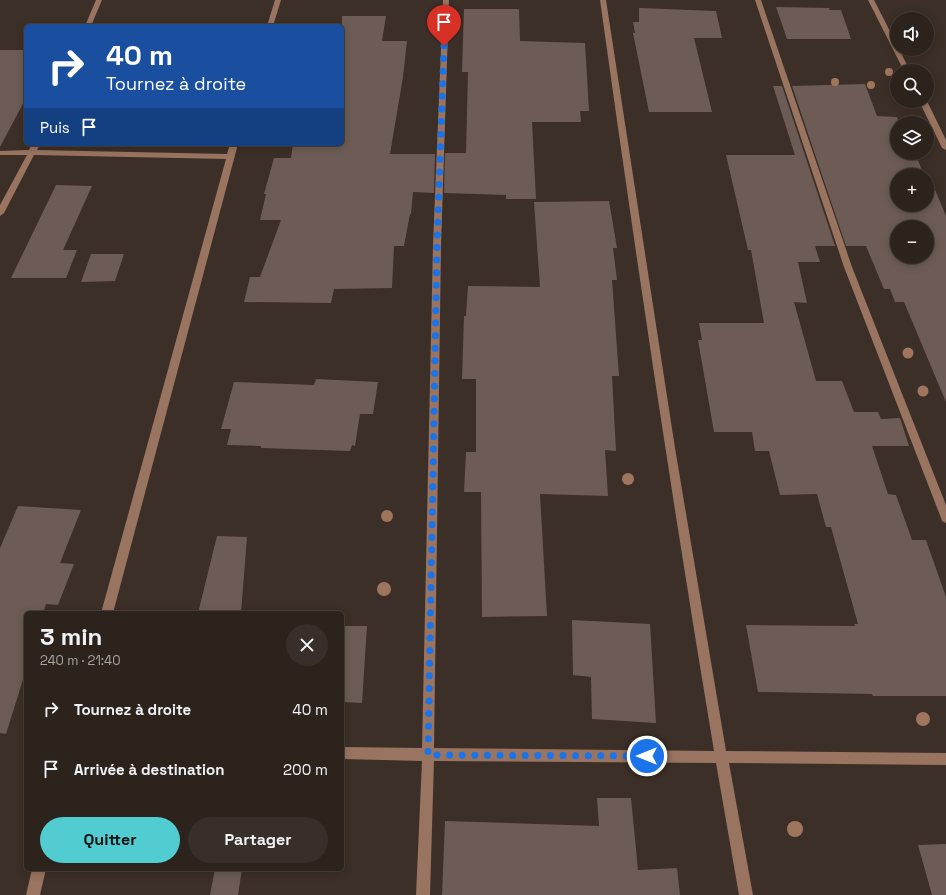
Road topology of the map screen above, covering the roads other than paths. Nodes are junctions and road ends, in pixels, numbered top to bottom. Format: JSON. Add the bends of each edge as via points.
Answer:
{"nodes":[{"id":1,"x":99,"y":0,"type":"edge"},
{"id":2,"x":278,"y":0,"type":"edge"},
{"id":3,"x":446,"y":0,"type":"edge"},
{"id":4,"x":603,"y":0,"type":"edge"},
{"id":5,"x":758,"y":0,"type":"edge"},
{"id":6,"x":871,"y":0,"type":"edge"},
{"id":7,"x":89,"y":24,"type":"edge"},
{"id":8,"x":271,"y":24,"type":"edge"},
{"id":9,"x":904,"y":64,"type":"edge"},
{"id":10,"x":926,"y":108,"type":"edge"},
{"id":11,"x":233,"y":146,"type":"edge"},
{"id":12,"x":34,"y":148,"type":"edge"},
{"id":13,"x":946,"y":148,"type":"edge"},
{"id":14,"x":0,"y":153,"type":"edge"},
{"id":15,"x":230,"y":157,"type":"junction"},
{"id":16,"x":0,"y":213,"type":"edge"},
{"id":17,"x":946,"y":518,"type":"edge"},
{"id":18,"x":107,"y":611,"type":"edge"},
{"id":19,"x":344,"y":753,"type":"edge"},
{"id":20,"x":428,"y":755,"type":"junction"},
{"id":21,"x":720,"y":757,"type":"junction"},
{"id":22,"x":946,"y":759,"type":"edge"},
{"id":23,"x":39,"y":871,"type":"edge"},
{"id":24,"x":33,"y":895,"type":"edge"},
{"id":25,"x":423,"y":895,"type":"edge"},
{"id":26,"x":746,"y":895,"type":"edge"}],
"edges":[{"from":1,"to":7,"type":"street"},
{"from":2,"to":8,"type":"street"},
{"from":3,"to":20,"type":"street","via":[[436,253]]},
{"from":4,"to":21,"type":"street","via":[[638,242]]},
{"from":5,"to":17,"type":"street","via":[[848,267]]},
{"from":6,"to":9,"type":"street"},
{"from":10,"to":13,"type":"street"},
{"from":11,"to":15,"type":"street"},
{"from":12,"to":14,"type":"street"},
{"from":12,"to":15,"type":"street"},
{"from":12,"to":16,"type":"street"},
{"from":15,"to":18,"type":"street"},
{"from":19,"to":20,"type":"street"},
{"from":20,"to":21,"type":"street"},
{"from":20,"to":25,"type":"street"},
{"from":21,"to":22,"type":"street"},
{"from":21,"to":26,"type":"street"},
{"from":23,"to":24,"type":"street"}]}
